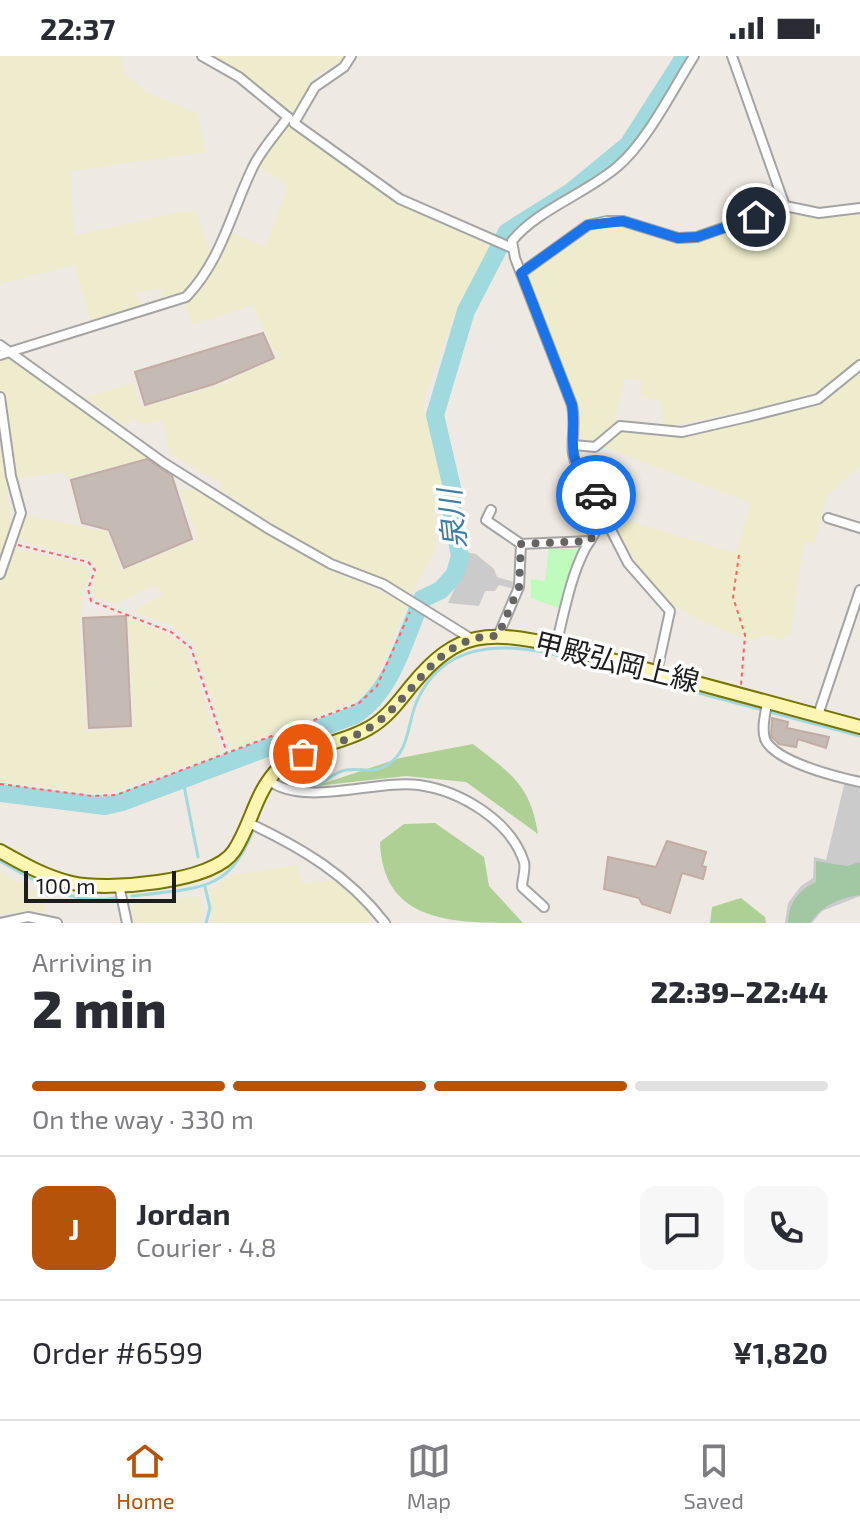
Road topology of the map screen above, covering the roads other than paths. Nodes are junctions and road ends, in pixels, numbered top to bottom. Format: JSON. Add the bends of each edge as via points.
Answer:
{"nodes":[{"id":1,"x":202,"y":56,"type":"edge"},
{"id":2,"x":351,"y":56,"type":"edge"},
{"id":3,"x":694,"y":56,"type":"edge"},
{"id":4,"x":732,"y":56,"type":"edge"},
{"id":5,"x":291,"y":120,"type":"junction"},
{"id":6,"x":785,"y":206,"type":"junction"},
{"id":7,"x":860,"y":208,"type":"edge"},
{"id":8,"x":509,"y":247,"type":"junction"},
{"id":9,"x":521,"y":273,"type":"junction"},
{"id":10,"x":0,"y":345,"type":"edge"},
{"id":11,"x":4,"y":354,"type":"edge"},
{"id":12,"x":860,"y":365,"type":"edge"},
{"id":13,"x":0,"y":397,"type":"edge"},
{"id":14,"x":574,"y":445,"type":"junction"},
{"id":15,"x":491,"y":510,"type":"dead end"},
{"id":16,"x":828,"y":518,"type":"dead end"},
{"id":17,"x":600,"y":523,"type":"junction"},
{"id":18,"x":860,"y":528,"type":"edge"},
{"id":19,"x":590,"y":541,"type":"junction"},
{"id":20,"x":521,"y":544,"type":"junction"},
{"id":21,"x":0,"y":574,"type":"edge"},
{"id":22,"x":860,"y":590,"type":"edge"},
{"id":23,"x":498,"y":636,"type":"junction"},
{"id":24,"x":470,"y":638,"type":"junction"},
{"id":25,"x":556,"y":645,"type":"junction"},
{"id":26,"x":657,"y":671,"type":"junction"},
{"id":27,"x":767,"y":707,"type":"junction"},
{"id":28,"x":818,"y":715,"type":"junction"},
{"id":29,"x":860,"y":727,"type":"edge"},
{"id":30,"x":268,"y":780,"type":"junction"},
{"id":31,"x":860,"y":782,"type":"edge"},
{"id":32,"x":254,"y":825,"type":"junction"},
{"id":33,"x":0,"y":851,"type":"edge"},
{"id":34,"x":119,"y":885,"type":"junction"},
{"id":35,"x":544,"y":907,"type":"dead end"},
{"id":36,"x":0,"y":923,"type":"edge"},
{"id":37,"x":57,"y":923,"type":"edge"},
{"id":38,"x":127,"y":923,"type":"edge"},
{"id":39,"x":385,"y":923,"type":"edge"}],
"edges":[{"from":1,"to":5,"type":"street","via":[[239,77]]},
{"from":2,"to":5,"type":"street","via":[[315,87]]},
{"from":3,"to":8,"type":"street","via":[[620,165],[525,225]]},
{"from":4,"to":6,"type":"street"},
{"from":5,"to":8,"type":"street","via":[[400,199]]},
{"from":5,"to":11,"type":"street","via":[[253,165],[215,259],[186,297]]},
{"from":6,"to":7,"type":"street","via":[[819,213]]},
{"from":6,"to":9,"type":"street","via":[[697,237],[678,238],[623,221],[588,225]]},
{"from":8,"to":9,"type":"street"},
{"from":9,"to":14,"type":"street","via":[[572,405]]},
{"from":10,"to":11,"type":"street"},
{"from":11,"to":24,"type":"street","via":[[269,529],[331,564],[383,584]]},
{"from":12,"to":14,"type":"street","via":[[818,399],[682,432],[620,426],[595,447]]},
{"from":13,"to":21,"type":"street","via":[[21,513]]},
{"from":14,"to":17,"type":"street","via":[[576,463],[595,490]]},
{"from":15,"to":20,"type":"street","via":[[486,520]]},
{"from":16,"to":18,"type":"street"},
{"from":17,"to":19,"type":"street"},
{"from":17,"to":26,"type":"street","via":[[609,526],[628,563],[670,611]]},
{"from":19,"to":20,"type":"street"},
{"from":19,"to":25,"type":"street"},
{"from":20,"to":23,"type":"street","via":[[519,587]]},
{"from":22,"to":28,"type":"street"},
{"from":23,"to":24,"type":"main road","name":"甲殿弘岡上線"},
{"from":23,"to":25,"type":"main road","name":"甲殿弘岡上線"},
{"from":24,"to":30,"type":"main road","name":"甲殿弘岡上線","via":[[428,665],[371,727],[283,764]]},
{"from":25,"to":26,"type":"main road","name":"甲殿弘岡上線"},
{"from":26,"to":27,"type":"main road","name":"甲殿弘岡上線"},
{"from":27,"to":28,"type":"main road","name":"甲殿弘岡上線"},
{"from":27,"to":31,"type":"street","via":[[763,728],[771,747],[797,763]]},
{"from":28,"to":29,"type":"main road","name":"甲殿弘岡上線"},
{"from":30,"to":32,"type":"main road","name":"甲殿弘岡上線"},
{"from":30,"to":35,"type":"street","via":[[281,790],[419,785],[448,795],[498,819],[524,864],[522,887]]},
{"from":32,"to":34,"type":"main road","name":"甲殿弘岡上線","via":[[233,854],[212,867],[192,875]]},
{"from":32,"to":39,"type":"street","via":[[344,877]]},
{"from":33,"to":34,"type":"main road","name":"甲殿弘岡上線","via":[[70,883]]},
{"from":34,"to":38,"type":"street"},
{"from":36,"to":37,"type":"street","via":[[28,917]]}]}
